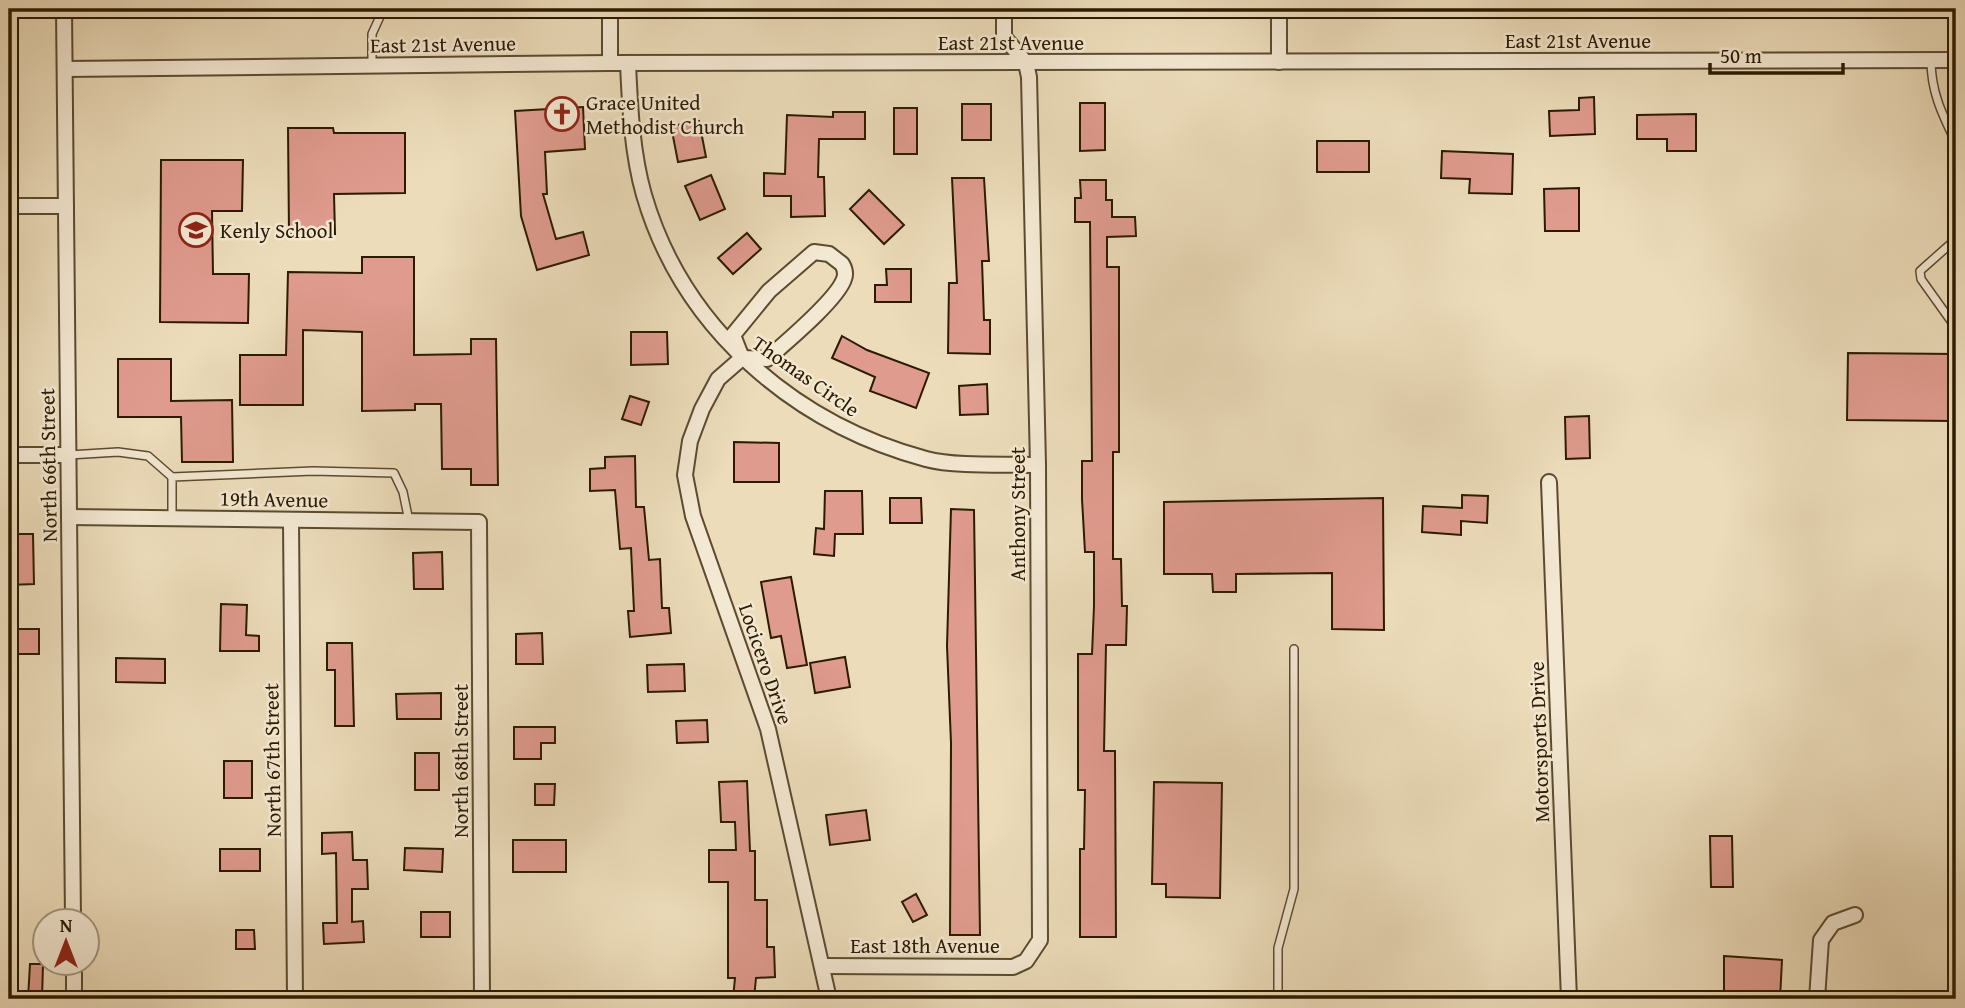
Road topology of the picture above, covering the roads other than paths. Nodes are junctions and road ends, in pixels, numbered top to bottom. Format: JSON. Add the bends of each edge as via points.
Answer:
{"nodes":[{"id":1,"x":64,"y":9,"type":"edge"},
{"id":2,"x":391,"y":9,"type":"edge"},
{"id":3,"x":610,"y":9,"type":"edge"},
{"id":4,"x":1004,"y":9,"type":"edge"},
{"id":5,"x":1279,"y":9,"type":"edge"},
{"id":6,"x":1931,"y":60,"type":"junction"},
{"id":7,"x":1956,"y":60,"type":"edge"},
{"id":8,"x":1279,"y":62,"type":"junction"},
{"id":9,"x":1026,"y":63,"type":"junction"},
{"id":10,"x":610,"y":64,"type":"junction"},
{"id":11,"x":628,"y":64,"type":"junction"},
{"id":12,"x":372,"y":66,"type":"junction"},
{"id":13,"x":65,"y":69,"type":"junction"},
{"id":14,"x":1956,"y":143,"type":"edge"},
{"id":15,"x":9,"y":206,"type":"edge"},
{"id":16,"x":66,"y":206,"type":"junction"},
{"id":17,"x":1956,"y":239,"type":"edge"},
{"id":18,"x":1956,"y":328,"type":"edge"},
{"id":19,"x":742,"y":358,"type":"junction"},
{"id":20,"x":9,"y":455,"type":"edge"},
{"id":21,"x":69,"y":455,"type":"junction"},
{"id":22,"x":1038,"y":465,"type":"junction"},
{"id":23,"x":172,"y":477,"type":"junction"},
{"id":24,"x":1549,"y":482,"type":"dead end"},
{"id":25,"x":69,"y":517,"type":"junction"},
{"id":26,"x":172,"y":519,"type":"junction"},
{"id":27,"x":291,"y":521,"type":"junction"},
{"id":28,"x":409,"y":522,"type":"junction"},
{"id":29,"x":479,"y":522,"type":"joint"},
{"id":30,"x":1294,"y":649,"type":"dead end"},
{"id":31,"x":73,"y":906,"type":"edge"},
{"id":32,"x":1855,"y":915,"type":"dead end"},
{"id":33,"x":1026,"y":961,"type":"joint"},
{"id":34,"x":823,"y":966,"type":"junction"},
{"id":35,"x":74,"y":976,"type":"edge"},
{"id":36,"x":74,"y":999,"type":"edge"},
{"id":37,"x":295,"y":999,"type":"edge"},
{"id":38,"x":482,"y":999,"type":"edge"},
{"id":39,"x":830,"y":999,"type":"edge"},
{"id":40,"x":1278,"y":999,"type":"edge"},
{"id":41,"x":1569,"y":999,"type":"edge"},
{"id":42,"x":1817,"y":999,"type":"edge"}],
"edges":[{"from":1,"to":13,"type":"street","name":"North 66th Street"},
{"from":2,"to":12,"type":"lane","via":[[382,12],[372,34]]},
{"from":3,"to":10,"type":"street"},
{"from":4,"to":9,"type":"street","via":[[1004,37]]},
{"from":5,"to":8,"type":"street"},
{"from":6,"to":7,"type":"street","name":"East 21st Avenue"},
{"from":6,"to":8,"type":"street","name":"East 21st Avenue"},
{"from":6,"to":14,"type":"lane","via":[[1931,85]]},
{"from":8,"to":9,"type":"street","name":"East 21st Avenue"},
{"from":9,"to":11,"type":"street","name":"East 21st Avenue"},
{"from":9,"to":22,"type":"street","name":"Anthony Street"},
{"from":10,"to":11,"type":"street","name":"East 21st Avenue"},
{"from":10,"to":12,"type":"street","name":"East 21st Avenue"},
{"from":11,"to":19,"type":"street","name":"Thomas Circle","via":[[636,162],[645,198],[680,279],[703,315]]},
{"from":12,"to":13,"type":"street","name":"East 21st Avenue"},
{"from":13,"to":16,"type":"street","name":"North 66th Street"},
{"from":15,"to":16,"type":"street"},
{"from":16,"to":21,"type":"street","name":"North 66th Street"},
{"from":17,"to":18,"type":"lane","via":[[1920,271]]},
{"from":19,"to":19,"type":"street","via":[[767,359],[810,320],[841,287],[845,276],[842,264],[829,254],[814,252],[769,291],[733,335]]},
{"from":19,"to":22,"type":"street","name":"Thomas Circle","via":[[851,434],[929,460]]},
{"from":19,"to":34,"type":"street","name":"Locicero Drive","via":[[718,379],[702,410],[690,441],[685,475],[693,516],[768,729]]},
{"from":20,"to":21,"type":"street"},
{"from":21,"to":23,"type":"lane","via":[[118,452],[148,456]]},
{"from":21,"to":25,"type":"street","name":"North 66th Street"},
{"from":22,"to":33,"type":"street","name":"Anthony Street","via":[[1040,940]]},
{"from":23,"to":26,"type":"lane"},
{"from":23,"to":28,"type":"lane","via":[[394,473]]},
{"from":24,"to":41,"type":"street","name":"Motorsports Drive"},
{"from":25,"to":26,"type":"street","name":"19th Avenue"},
{"from":25,"to":31,"type":"street","name":"North 66th Street"},
{"from":26,"to":27,"type":"street","name":"19th Avenue"},
{"from":27,"to":28,"type":"street","name":"19th Avenue"},
{"from":27,"to":37,"type":"street","name":"North 67th Street"},
{"from":28,"to":29,"type":"street","name":"19th Avenue"},
{"from":29,"to":38,"type":"street","name":"North 68th Street"},
{"from":30,"to":40,"type":"lane","via":[[1294,889],[1278,948]]},
{"from":32,"to":42,"type":"street","via":[[1833,923],[1821,940]]},
{"from":33,"to":34,"type":"street","name":"East 18th Avenue","via":[[1013,967]]},
{"from":34,"to":39,"type":"street","name":"Locicero Drive"},
{"from":35,"to":36,"type":"street"}]}
